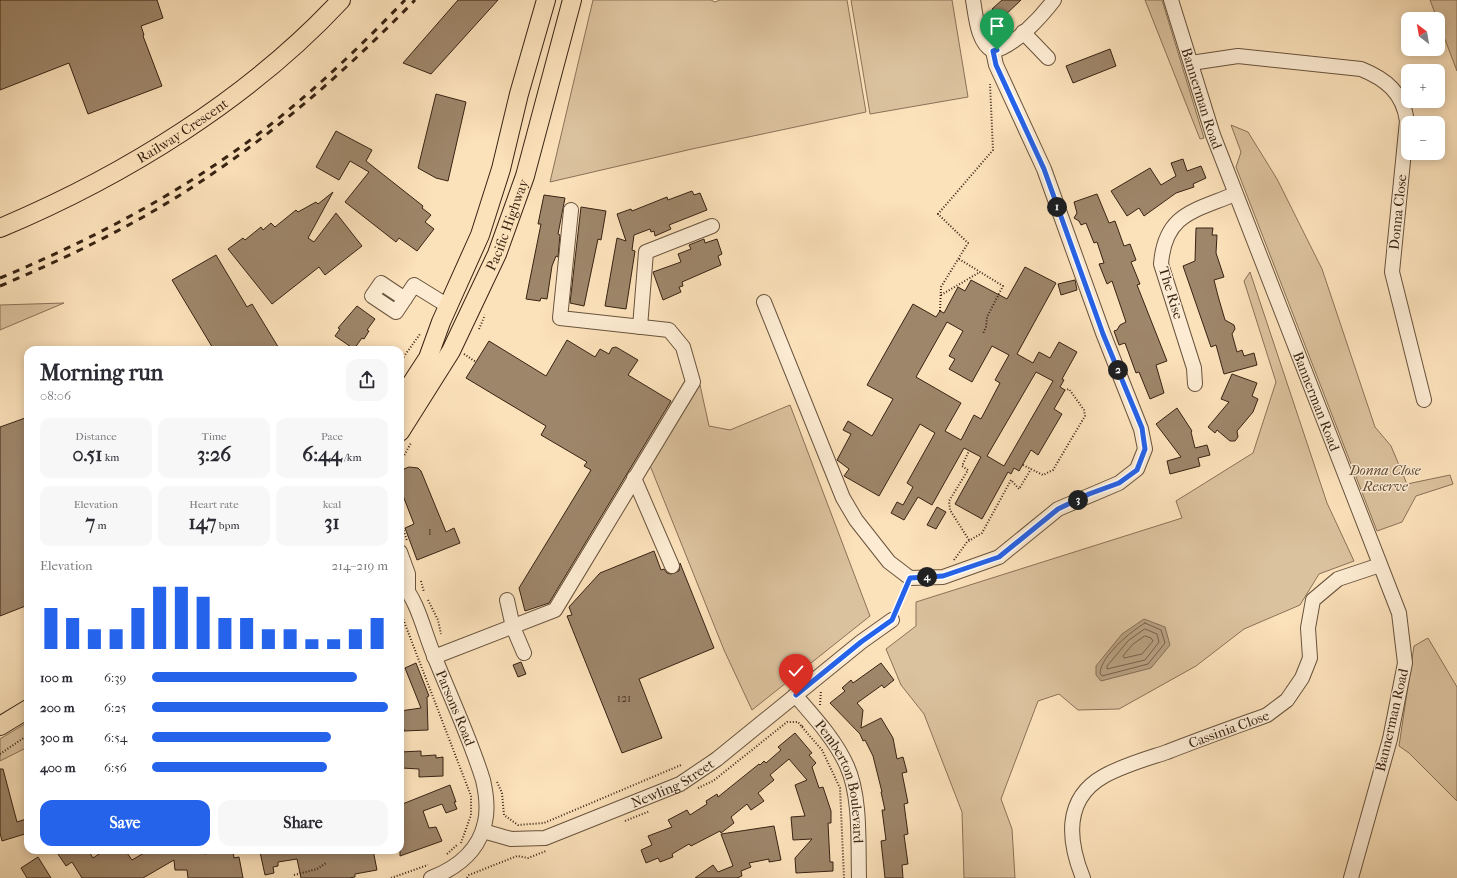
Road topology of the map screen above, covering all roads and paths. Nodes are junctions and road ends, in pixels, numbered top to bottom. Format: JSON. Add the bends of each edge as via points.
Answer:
{"nodes":[{"id":1,"x":341,"y":0,"type":"edge"},
{"id":2,"x":546,"y":0,"type":"edge"},
{"id":3,"x":572,"y":0,"type":"edge"},
{"id":4,"x":974,"y":0,"type":"edge"},
{"id":5,"x":1054,"y":0,"type":"edge"},
{"id":6,"x":1171,"y":0,"type":"edge"},
{"id":7,"x":1023,"y":32,"type":"junction"},
{"id":8,"x":993,"y":51,"type":"junction"},
{"id":9,"x":1048,"y":58,"type":"dead end"},
{"id":10,"x":1191,"y":63,"type":"junction"},
{"id":11,"x":987,"y":77,"type":"dead end"},
{"id":12,"x":1235,"y":194,"type":"junction"},
{"id":13,"x":571,"y":210,"type":"dead end"},
{"id":14,"x":712,"y":226,"type":"dead end"},
{"id":15,"x":0,"y":228,"type":"edge"},
{"id":16,"x":959,"y":258,"type":"junction"},
{"id":17,"x":980,"y":272,"type":"junction"},
{"id":18,"x":941,"y":296,"type":"junction"},
{"id":19,"x":405,"y":298,"type":"dead end"},
{"id":20,"x":764,"y":302,"type":"dead end"},
{"id":21,"x":448,"y":306,"type":"junction"},
{"id":22,"x":940,"y":311,"type":"dead end"},
{"id":23,"x":441,"y":322,"type":"junction"},
{"id":24,"x":640,"y":327,"type":"junction"},
{"id":25,"x":983,"y":334,"type":"dead end"},
{"id":26,"x":463,"y":354,"type":"dead end"},
{"id":27,"x":476,"y":362,"type":"dead end"},
{"id":28,"x":404,"y":376,"type":"edge"},
{"id":29,"x":1195,"y":384,"type":"dead end"},
{"id":30,"x":1065,"y":390,"type":"dead end"},
{"id":31,"x":404,"y":395,"type":"edge"},
{"id":32,"x":1424,"y":400,"type":"dead end"},
{"id":33,"x":404,"y":426,"type":"edge"},
{"id":34,"x":969,"y":451,"type":"dead end"},
{"id":35,"x":1022,"y":464,"type":"dead end"},
{"id":36,"x":1031,"y":469,"type":"junction"},
{"id":37,"x":634,"y":478,"type":"junction"},
{"id":38,"x":969,"y":540,"type":"junction"},
{"id":39,"x":404,"y":549,"type":"edge"},
{"id":40,"x":1380,"y":565,"type":"junction"},
{"id":41,"x":672,"y":566,"type":"dead end"},
{"id":42,"x":942,"y":576,"type":"junction"},
{"id":43,"x":910,"y":578,"type":"junction"},
{"id":44,"x":420,"y":579,"type":"dead end"},
{"id":45,"x":404,"y":585,"type":"edge"},
{"id":46,"x":507,"y":600,"type":"dead end"},
{"id":47,"x":892,"y":620,"type":"joint"},
{"id":48,"x":404,"y":621,"type":"edge"},
{"id":49,"x":513,"y":627,"type":"junction"},
{"id":50,"x":524,"y":653,"type":"dead end"},
{"id":51,"x":441,"y":655,"type":"junction"},
{"id":52,"x":796,"y":695,"type":"junction"},
{"id":53,"x":24,"y":702,"type":"edge"},
{"id":54,"x":24,"y":711,"type":"edge"},
{"id":55,"x":0,"y":717,"type":"edge"},
{"id":56,"x":0,"y":726,"type":"edge"},
{"id":57,"x":802,"y":727,"type":"dead end"},
{"id":58,"x":24,"y":738,"type":"edge"},
{"id":59,"x":0,"y":754,"type":"edge"},
{"id":60,"x":681,"y":765,"type":"dead end"},
{"id":61,"x":496,"y":779,"type":"dead end"},
{"id":62,"x":483,"y":831,"type":"junction"},
{"id":63,"x":446,"y":855,"type":"dead end"},
{"id":64,"x":434,"y":862,"type":"dead end"},
{"id":65,"x":326,"y":863,"type":"dead end"},
{"id":66,"x":294,"y":874,"type":"dead end"},
{"id":67,"x":391,"y":878,"type":"edge"},
{"id":68,"x":431,"y":878,"type":"edge"},
{"id":69,"x":844,"y":878,"type":"edge"},
{"id":70,"x":859,"y":878,"type":"edge"},
{"id":71,"x":1083,"y":878,"type":"edge"},
{"id":72,"x":1351,"y":878,"type":"edge"}],
"edges":[{"from":1,"to":15,"type":"main road","name":"Railway Crescent","via":[[251,82],[191,126],[84,188]]},
{"from":2,"to":21,"type":"main road","name":"Pacific Highway","via":[[501,169],[480,235]]},
{"from":3,"to":33,"type":"main road","name":"Pacific Highway","via":[[525,176],[497,254],[450,351]]},
{"from":4,"to":8,"type":"street","via":[[979,30],[987,46]]},
{"from":5,"to":7,"type":"street","via":[[1042,16]]},
{"from":6,"to":10,"type":"street","name":"Bannerman Road"},
{"from":7,"to":8,"type":"street"},
{"from":7,"to":9,"type":"street"},
{"from":8,"to":42,"type":"street","via":[[996,65],[1044,169],[1103,334],[1142,428],[1145,449],[1137,470],[1119,483],[1058,509],[999,557]]},
{"from":10,"to":12,"type":"street","name":"Bannerman Road","via":[[1213,135]]},
{"from":10,"to":32,"type":"street","name":"Donna Close","via":[[1238,56],[1361,69],[1386,82],[1405,106],[1407,121],[1392,272]]},
{"from":11,"to":16,"type":"path","via":[[990,84],[993,150],[938,214],[968,243]]},
{"from":12,"to":29,"type":"street","name":"The Rise","via":[[1187,213],[1169,230],[1162,246],[1161,264],[1194,368]]},
{"from":12,"to":40,"type":"street","name":"Bannerman Road"},
{"from":13,"to":24,"type":"street","via":[[560,318]]},
{"from":14,"to":24,"type":"street","via":[[646,252]]},
{"from":16,"to":17,"type":"path"},
{"from":16,"to":18,"type":"path","via":[[941,287]]},
{"from":17,"to":18,"type":"path"},
{"from":17,"to":25,"type":"path","via":[[1003,286],[987,318]]},
{"from":18,"to":22,"type":"path"},
{"from":19,"to":21,"type":"street","via":[[414,285]]},
{"from":20,"to":43,"type":"street","via":[[843,498],[856,520],[889,562]]},
{"from":21,"to":23,"type":"main road","name":"Pacific Highway"},
{"from":23,"to":28,"type":"main road"},
{"from":23,"to":31,"type":"main road","name":"Pacific Highway","via":[[428,358]]},
{"from":24,"to":37,"type":"street","via":[[669,330],[683,347],[693,382]]},
{"from":26,"to":27,"type":"path"},
{"from":30,"to":36,"type":"path","via":[[1069,389],[1084,410],[1085,416],[1053,470],[1043,475]]},
{"from":34,"to":38,"type":"path","via":[[962,466],[968,470],[949,501],[950,510]]},
{"from":35,"to":36,"type":"path"},
{"from":36,"to":38,"type":"path","via":[[1019,489],[1012,480],[982,533]]},
{"from":37,"to":41,"type":"street"},
{"from":37,"to":49,"type":"street","via":[[555,610]]},
{"from":38,"to":42,"type":"path"},
{"from":39,"to":45,"type":"street","name":"Parsons Road","via":[[408,574]]},
{"from":40,"to":71,"type":"street","name":"Cassinia Close","via":[[1338,579],[1313,600],[1308,628],[1310,658],[1302,678],[1287,700],[1268,715],[1120,768],[1090,786],[1079,803],[1071,824],[1072,845]]},
{"from":40,"to":72,"type":"street","name":"Bannerman Road","via":[[1399,613],[1405,663],[1390,739]]},
{"from":42,"to":43,"type":"street"},
{"from":43,"to":47,"type":"path"},
{"from":44,"to":51,"type":"path","via":[[425,596],[438,620],[442,640]]},
{"from":45,"to":51,"type":"street","name":"Parsons Road"},
{"from":46,"to":49,"type":"street"},
{"from":47,"to":52,"type":"street","name":"Newling Street"},
{"from":48,"to":63,"type":"path","via":[[471,796],[470,815],[461,842]]},
{"from":49,"to":50,"type":"street"},
{"from":49,"to":51,"type":"street"},
{"from":51,"to":62,"type":"street","name":"Parsons Road","via":[[483,780],[486,809]]},
{"from":52,"to":62,"type":"street","name":"Newling Street","via":[[717,760],[680,784],[545,838],[511,839]]},
{"from":52,"to":70,"type":"street","name":"Pemberton Boulevard","via":[[830,737],[848,767],[855,801]]},
{"from":53,"to":55,"type":"main road"},
{"from":54,"to":56,"type":"main road"},
{"from":57,"to":69,"type":"path","via":[[822,750],[840,788]]},
{"from":58,"to":59,"type":"path"},
{"from":60,"to":61,"type":"path","via":[[544,823],[518,825],[504,815],[502,793]]},
{"from":62,"to":68,"type":"street","via":[[471,851],[457,866]]},
{"from":64,"to":67,"type":"path"},
{"from":65,"to":66,"type":"path","via":[[316,869]]}]}
